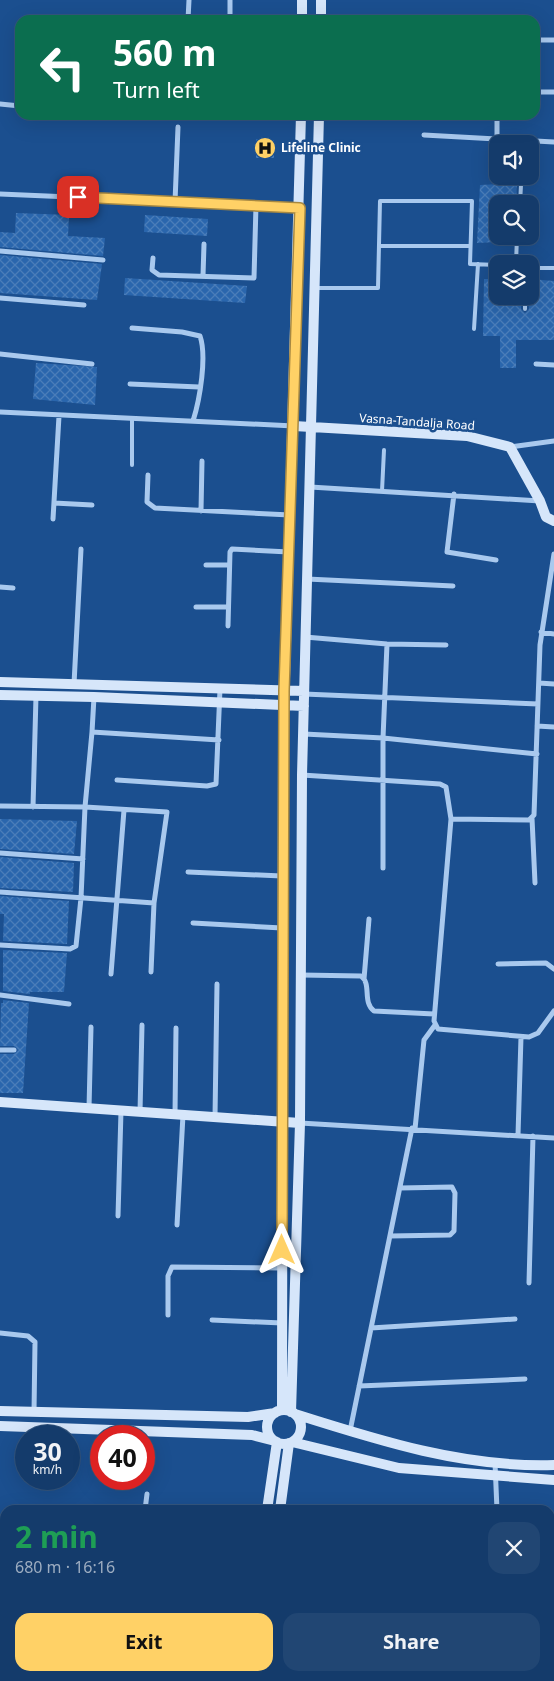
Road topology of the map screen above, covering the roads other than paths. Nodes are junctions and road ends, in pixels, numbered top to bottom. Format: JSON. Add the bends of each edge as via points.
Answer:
{"nodes":[{"id":1,"x":189,"y":0,"type":"edge"},
{"id":2,"x":230,"y":0,"type":"edge"},
{"id":3,"x":302,"y":0,"type":"edge"},
{"id":4,"x":321,"y":0,"type":"edge"},
{"id":5,"x":188,"y":15,"type":"edge"},
{"id":6,"x":230,"y":15,"type":"edge"},
{"id":7,"x":302,"y":15,"type":"edge"},
{"id":8,"x":321,"y":15,"type":"edge"},
{"id":9,"x":540,"y":40,"type":"edge"},
{"id":10,"x":554,"y":40,"type":"edge"},
{"id":11,"x":540,"y":92,"type":"edge"},
{"id":12,"x":554,"y":92,"type":"edge"},
{"id":13,"x":0,"y":104,"type":"edge"},
{"id":14,"x":15,"y":106,"type":"edge"},
{"id":15,"x":301,"y":120,"type":"edge"},
{"id":16,"x":319,"y":120,"type":"edge"},
{"id":17,"x":497,"y":120,"type":"edge"},
{"id":18,"x":178,"y":127,"type":"dead end"},
{"id":19,"x":424,"y":135,"type":"dead end"},
{"id":20,"x":497,"y":135,"type":"edge"},
{"id":21,"x":489,"y":138,"type":"edge"},
{"id":22,"x":539,"y":141,"type":"edge"},
{"id":23,"x":554,"y":142,"type":"edge"},
{"id":24,"x":521,"y":185,"type":"dead end"},
{"id":25,"x":0,"y":194,"type":"edge"},
{"id":26,"x":520,"y":195,"type":"edge"},
{"id":27,"x":175,"y":202,"type":"junction"},
{"id":28,"x":256,"y":205,"type":"junction"},
{"id":29,"x":300,"y":208,"type":"junction"},
{"id":30,"x":204,"y":244,"type":"dead end"},
{"id":31,"x":380,"y":246,"type":"junction"},
{"id":32,"x":469,"y":246,"type":"junction"},
{"id":33,"x":0,"y":251,"type":"edge"},
{"id":34,"x":153,"y":258,"type":"dead end"},
{"id":35,"x":103,"y":260,"type":"dead end"},
{"id":36,"x":478,"y":264,"type":"junction"},
{"id":37,"x":489,"y":265,"type":"edge"},
{"id":38,"x":539,"y":268,"type":"edge"},
{"id":39,"x":554,"y":268,"type":"edge"},
{"id":40,"x":203,"y":276,"type":"junction"},
{"id":41,"x":314,"y":288,"type":"junction"},
{"id":42,"x":0,"y":298,"type":"edge"},
{"id":43,"x":84,"y":305,"type":"dead end"},
{"id":44,"x":525,"y":305,"type":"edge"},
{"id":45,"x":525,"y":309,"type":"dead end"},
{"id":46,"x":132,"y":328,"type":"dead end"},
{"id":47,"x":474,"y":329,"type":"dead end"},
{"id":48,"x":0,"y":354,"type":"edge"},
{"id":49,"x":92,"y":364,"type":"dead end"},
{"id":50,"x":536,"y":364,"type":"dead end"},
{"id":51,"x":554,"y":365,"type":"edge"},
{"id":52,"x":130,"y":384,"type":"dead end"},
{"id":53,"x":199,"y":387,"type":"junction"},
{"id":54,"x":0,"y":412,"type":"edge"},
{"id":55,"x":59,"y":416,"type":"junction"},
{"id":56,"x":132,"y":419,"type":"junction"},
{"id":57,"x":193,"y":421,"type":"junction"},
{"id":58,"x":294,"y":426,"type":"junction"},
{"id":59,"x":311,"y":427,"type":"junction"},
{"id":60,"x":554,"y":441,"type":"edge"},
{"id":61,"x":510,"y":448,"type":"junction"},
{"id":62,"x":384,"y":450,"type":"dead end"},
{"id":63,"x":202,"y":461,"type":"dead end"},
{"id":64,"x":132,"y":465,"type":"dead end"},
{"id":65,"x":148,"y":475,"type":"dead end"},
{"id":66,"x":309,"y":487,"type":"junction"},
{"id":67,"x":382,"y":491,"type":"junction"},
{"id":68,"x":454,"y":494,"type":"junction"},
{"id":69,"x":540,"y":501,"type":"junction"},
{"id":70,"x":54,"y":503,"type":"junction"},
{"id":71,"x":92,"y":505,"type":"dead end"},
{"id":72,"x":201,"y":511,"type":"junction"},
{"id":73,"x":291,"y":515,"type":"junction"},
{"id":74,"x":53,"y":519,"type":"dead end"},
{"id":75,"x":554,"y":520,"type":"edge"},
{"id":76,"x":81,"y":549,"type":"dead end"},
{"id":77,"x":290,"y":552,"type":"junction"},
{"id":78,"x":554,"y":554,"type":"edge"},
{"id":79,"x":496,"y":560,"type":"dead end"},
{"id":80,"x":206,"y":564,"type":"dead end"},
{"id":81,"x":228,"y":565,"type":"junction"},
{"id":82,"x":307,"y":579,"type":"junction"},
{"id":83,"x":453,"y":586,"type":"dead end"},
{"id":84,"x":0,"y":587,"type":"edge"},
{"id":85,"x":13,"y":588,"type":"dead end"},
{"id":86,"x":551,"y":590,"type":"edge"},
{"id":87,"x":196,"y":607,"type":"dead end"},
{"id":88,"x":228,"y":607,"type":"junction"},
{"id":89,"x":228,"y":626,"type":"dead end"},
{"id":90,"x":541,"y":632,"type":"junction"},
{"id":91,"x":554,"y":634,"type":"edge"},
{"id":92,"x":305,"y":637,"type":"junction"},
{"id":93,"x":386,"y":644,"type":"junction"},
{"id":94,"x":446,"y":645,"type":"dead end"},
{"id":95,"x":0,"y":682,"type":"edge"},
{"id":96,"x":539,"y":683,"type":"junction"},
{"id":97,"x":74,"y":684,"type":"junction"},
{"id":98,"x":554,"y":684,"type":"edge"},
{"id":99,"x":220,"y":689,"type":"junction"},
{"id":100,"x":284,"y":691,"type":"junction"},
{"id":101,"x":304,"y":692,"type":"junction"},
{"id":102,"x":0,"y":696,"type":"edge"},
{"id":103,"x":36,"y":696,"type":"junction"},
{"id":104,"x":94,"y":697,"type":"junction"},
{"id":105,"x":385,"y":698,"type":"junction"},
{"id":106,"x":220,"y":703,"type":"junction"},
{"id":107,"x":538,"y":704,"type":"junction"},
{"id":108,"x":284,"y":706,"type":"junction"},
{"id":109,"x":304,"y":706,"type":"junction"},
{"id":110,"x":538,"y":726,"type":"junction"},
{"id":111,"x":554,"y":727,"type":"edge"},
{"id":112,"x":92,"y":732,"type":"junction"},
{"id":113,"x":304,"y":734,"type":"junction"},
{"id":114,"x":383,"y":738,"type":"junction"},
{"id":115,"x":219,"y":740,"type":"junction"},
{"id":116,"x":537,"y":754,"type":"junction"},
{"id":117,"x":302,"y":775,"type":"junction"},
{"id":118,"x":117,"y":780,"type":"dead end"},
{"id":119,"x":383,"y":780,"type":"junction"},
{"id":120,"x":0,"y":806,"type":"edge"},
{"id":121,"x":33,"y":807,"type":"junction"},
{"id":122,"x":85,"y":807,"type":"junction"},
{"id":123,"x":124,"y":810,"type":"junction"},
{"id":124,"x":532,"y":818,"type":"junction"},
{"id":125,"x":451,"y":819,"type":"junction"},
{"id":126,"x":0,"y":853,"type":"edge"},
{"id":127,"x":83,"y":860,"type":"junction"},
{"id":128,"x":383,"y":868,"type":"dead end"},
{"id":129,"x":188,"y":872,"type":"dead end"},
{"id":130,"x":282,"y":876,"type":"junction"},
{"id":131,"x":535,"y":883,"type":"dead end"},
{"id":132,"x":0,"y":892,"type":"edge"},
{"id":133,"x":81,"y":898,"type":"junction"},
{"id":134,"x":118,"y":900,"type":"junction"},
{"id":135,"x":154,"y":903,"type":"junction"},
{"id":136,"x":369,"y":920,"type":"dead end"},
{"id":137,"x":193,"y":923,"type":"dead end"},
{"id":138,"x":282,"y":928,"type":"junction"},
{"id":139,"x":0,"y":945,"type":"edge"},
{"id":140,"x":498,"y":964,"type":"dead end"},
{"id":141,"x":554,"y":969,"type":"edge"},
{"id":142,"x":151,"y":972,"type":"dead end"},
{"id":143,"x":111,"y":974,"type":"dead end"},
{"id":144,"x":301,"y":975,"type":"junction"},
{"id":145,"x":364,"y":978,"type":"junction"},
{"id":146,"x":218,"y":984,"type":"dead end"},
{"id":147,"x":0,"y":995,"type":"edge"},
{"id":148,"x":70,"y":1004,"type":"dead end"},
{"id":149,"x":554,"y":1011,"type":"edge"},
{"id":150,"x":434,"y":1014,"type":"junction"},
{"id":151,"x":142,"y":1025,"type":"dead end"},
{"id":152,"x":435,"y":1025,"type":"junction"},
{"id":153,"x":91,"y":1027,"type":"dead end"},
{"id":154,"x":176,"y":1028,"type":"dead end"},
{"id":155,"x":521,"y":1036,"type":"junction"},
{"id":156,"x":0,"y":1050,"type":"edge"},
{"id":157,"x":14,"y":1050,"type":"dead end"},
{"id":158,"x":0,"y":1102,"type":"edge"},
{"id":159,"x":89,"y":1108,"type":"junction"},
{"id":160,"x":121,"y":1110,"type":"junction"},
{"id":161,"x":140,"y":1112,"type":"junction"},
{"id":162,"x":179,"y":1115,"type":"junction"},
{"id":163,"x":215,"y":1117,"type":"junction"},
{"id":164,"x":281,"y":1122,"type":"junction"},
{"id":165,"x":300,"y":1123,"type":"junction"},
{"id":166,"x":413,"y":1128,"type":"junction"},
{"id":167,"x":518,"y":1136,"type":"junction"},
{"id":168,"x":533,"y":1136,"type":"junction"},
{"id":169,"x":554,"y":1138,"type":"edge"},
{"id":170,"x":400,"y":1188,"type":"junction"},
{"id":171,"x":118,"y":1216,"type":"dead end"},
{"id":172,"x":177,"y":1225,"type":"dead end"},
{"id":173,"x":390,"y":1236,"type":"junction"},
{"id":174,"x":282,"y":1268,"type":"junction"},
{"id":175,"x":529,"y":1283,"type":"dead end"},
{"id":176,"x":168,"y":1315,"type":"dead end"},
{"id":177,"x":515,"y":1319,"type":"dead end"},
{"id":178,"x":212,"y":1320,"type":"dead end"},
{"id":179,"x":282,"y":1324,"type":"junction"},
{"id":180,"x":371,"y":1328,"type":"junction"},
{"id":181,"x":0,"y":1333,"type":"edge"},
{"id":182,"x":525,"y":1379,"type":"dead end"},
{"id":183,"x":359,"y":1386,"type":"junction"},
{"id":184,"x":0,"y":1411,"type":"edge"},
{"id":185,"x":34,"y":1412,"type":"junction"},
{"id":186,"x":286,"y":1412,"type":"junction"},
{"id":187,"x":0,"y":1426,"type":"edge"},
{"id":188,"x":350,"y":1431,"type":"junction"},
{"id":189,"x":276,"y":1442,"type":"junction"},
{"id":190,"x":290,"y":1443,"type":"junction"},
{"id":191,"x":494,"y":1462,"type":"junction"},
{"id":192,"x":554,"y":1465,"type":"edge"},
{"id":193,"x":495,"y":1476,"type":"junction"},
{"id":194,"x":554,"y":1480,"type":"edge"},
{"id":195,"x":148,"y":1494,"type":"dead end"},
{"id":196,"x":145,"y":1505,"type":"edge"},
{"id":197,"x":268,"y":1505,"type":"edge"},
{"id":198,"x":281,"y":1505,"type":"edge"},
{"id":199,"x":497,"y":1505,"type":"edge"}],
"edges":[{"from":1,"to":5,"type":"street"},
{"from":2,"to":6,"type":"street"},
{"from":3,"to":7,"type":"street"},
{"from":4,"to":8,"type":"street"},
{"from":9,"to":10,"type":"street"},
{"from":11,"to":12,"type":"street"},
{"from":13,"to":14,"type":"street"},
{"from":15,"to":29,"type":"street"},
{"from":16,"to":41,"type":"street"},
{"from":17,"to":20,"type":"street"},
{"from":18,"to":27,"type":"street"},
{"from":19,"to":21,"type":"street"},
{"from":22,"to":23,"type":"street"},
{"from":24,"to":26,"type":"lane"},
{"from":25,"to":27,"type":"street"},
{"from":27,"to":28,"type":"street"},
{"from":28,"to":29,"type":"street"},
{"from":28,"to":40,"type":"street","via":[[254,278]]},
{"from":29,"to":58,"type":"street"},
{"from":30,"to":40,"type":"street"},
{"from":31,"to":32,"type":"lane"},
{"from":31,"to":32,"type":"lane","via":[[380,201],[432,200],[472,201]]},
{"from":31,"to":41,"type":"lane","via":[[378,288]]},
{"from":32,"to":36,"type":"lane","via":[[470,264]]},
{"from":33,"to":35,"type":"street"},
{"from":34,"to":40,"type":"street","via":[[152,270],[159,275]]},
{"from":36,"to":37,"type":"lane"},
{"from":36,"to":47,"type":"lane"},
{"from":38,"to":39,"type":"lane"},
{"from":41,"to":59,"type":"street"},
{"from":42,"to":43,"type":"street"},
{"from":44,"to":45,"type":"lane"},
{"from":46,"to":53,"type":"street","via":[[200,336],[203,346]]},
{"from":48,"to":49,"type":"street"},
{"from":50,"to":51,"type":"street"},
{"from":52,"to":53,"type":"street"},
{"from":53,"to":57,"type":"street"},
{"from":54,"to":55,"type":"street"},
{"from":55,"to":56,"type":"street"},
{"from":55,"to":70,"type":"street"},
{"from":56,"to":57,"type":"street"},
{"from":56,"to":64,"type":"lane"},
{"from":57,"to":58,"type":"street"},
{"from":58,"to":59,"type":"street","name":"Vasna-Tandalja Road"},
{"from":58,"to":73,"type":"street"},
{"from":59,"to":61,"type":"street","name":"Vasna-Tandalja Road","via":[[467,436]]},
{"from":59,"to":66,"type":"street"},
{"from":60,"to":61,"type":"street"},
{"from":61,"to":69,"type":"street"},
{"from":62,"to":67,"type":"lane"},
{"from":63,"to":72,"type":"street"},
{"from":65,"to":72,"type":"street","via":[[147,502],[155,508]]},
{"from":66,"to":67,"type":"street"},
{"from":66,"to":82,"type":"street"},
{"from":67,"to":68,"type":"street"},
{"from":68,"to":69,"type":"street"},
{"from":68,"to":79,"type":"street","via":[[447,552]]},
{"from":69,"to":75,"type":"street","via":[[546,517]]},
{"from":70,"to":71,"type":"street"},
{"from":70,"to":74,"type":"street"},
{"from":72,"to":73,"type":"street"},
{"from":73,"to":77,"type":"street"},
{"from":76,"to":97,"type":"street"},
{"from":77,"to":81,"type":"street","via":[[232,550]]},
{"from":77,"to":100,"type":"street"},
{"from":78,"to":86,"type":"street"},
{"from":80,"to":81,"type":"street"},
{"from":81,"to":88,"type":"street"},
{"from":82,"to":83,"type":"street"},
{"from":82,"to":92,"type":"street"},
{"from":84,"to":85,"type":"street"},
{"from":86,"to":90,"type":"street"},
{"from":87,"to":88,"type":"street"},
{"from":88,"to":89,"type":"street"},
{"from":90,"to":91,"type":"street"},
{"from":90,"to":96,"type":"street"},
{"from":92,"to":93,"type":"street"},
{"from":92,"to":101,"type":"street"},
{"from":93,"to":94,"type":"street"},
{"from":93,"to":105,"type":"street"},
{"from":95,"to":97,"type":"street"},
{"from":96,"to":98,"type":"street"},
{"from":96,"to":107,"type":"street"},
{"from":97,"to":99,"type":"street"},
{"from":99,"to":100,"type":"street"},
{"from":99,"to":106,"type":"street"},
{"from":100,"to":101,"type":"street"},
{"from":100,"to":108,"type":"street"},
{"from":101,"to":105,"type":"street"},
{"from":101,"to":109,"type":"street"},
{"from":102,"to":103,"type":"street"},
{"from":103,"to":104,"type":"street"},
{"from":103,"to":121,"type":"street"},
{"from":104,"to":106,"type":"street"},
{"from":104,"to":112,"type":"street"},
{"from":105,"to":107,"type":"street"},
{"from":105,"to":114,"type":"street"},
{"from":106,"to":108,"type":"street"},
{"from":106,"to":115,"type":"street"},
{"from":107,"to":110,"type":"street"},
{"from":108,"to":109,"type":"street"},
{"from":108,"to":130,"type":"street"},
{"from":109,"to":113,"type":"street"},
{"from":110,"to":111,"type":"street"},
{"from":110,"to":116,"type":"street"},
{"from":112,"to":115,"type":"street"},
{"from":112,"to":122,"type":"street"},
{"from":113,"to":114,"type":"street"},
{"from":113,"to":117,"type":"street"},
{"from":114,"to":116,"type":"street"},
{"from":114,"to":119,"type":"street"},
{"from":115,"to":118,"type":"street","via":[[218,780],[212,786]]},
{"from":116,"to":124,"type":"street","via":[[536,810]]},
{"from":117,"to":119,"type":"street"},
{"from":117,"to":144,"type":"street"},
{"from":119,"to":125,"type":"street","via":[[446,787]]},
{"from":119,"to":128,"type":"street"},
{"from":120,"to":121,"type":"street"},
{"from":121,"to":122,"type":"street"},
{"from":122,"to":123,"type":"street"},
{"from":122,"to":127,"type":"street"},
{"from":123,"to":134,"type":"street"},
{"from":123,"to":135,"type":"street","via":[[166,812]]},
{"from":124,"to":125,"type":"street"},
{"from":124,"to":131,"type":"street"},
{"from":125,"to":150,"type":"street"},
{"from":126,"to":127,"type":"street"},
{"from":127,"to":133,"type":"street"},
{"from":129,"to":130,"type":"street"},
{"from":130,"to":138,"type":"street"},
{"from":132,"to":133,"type":"street"},
{"from":133,"to":134,"type":"street"},
{"from":133,"to":139,"type":"street","via":[[74,948]]},
{"from":134,"to":135,"type":"street"},
{"from":134,"to":143,"type":"street"},
{"from":135,"to":142,"type":"street"},
{"from":136,"to":145,"type":"street"},
{"from":137,"to":138,"type":"street"},
{"from":138,"to":164,"type":"street"},
{"from":140,"to":141,"type":"street","via":[[546,963]]},
{"from":144,"to":145,"type":"street"},
{"from":144,"to":165,"type":"street"},
{"from":145,"to":150,"type":"street","via":[[368,1005],[374,1011]]},
{"from":146,"to":163,"type":"street"},
{"from":147,"to":148,"type":"street"},
{"from":149,"to":155,"type":"street","via":[[538,1033]]},
{"from":150,"to":152,"type":"street"},
{"from":151,"to":161,"type":"street"},
{"from":152,"to":155,"type":"street","via":[[443,1031]]},
{"from":152,"to":166,"type":"street","via":[[424,1040]]},
{"from":153,"to":159,"type":"street"},
{"from":154,"to":162,"type":"street"},
{"from":155,"to":167,"type":"street"},
{"from":156,"to":157,"type":"street"},
{"from":158,"to":159,"type":"street"},
{"from":159,"to":160,"type":"street"},
{"from":160,"to":161,"type":"street"},
{"from":160,"to":171,"type":"street"},
{"from":161,"to":162,"type":"street"},
{"from":162,"to":163,"type":"street"},
{"from":162,"to":172,"type":"street"},
{"from":163,"to":164,"type":"street"},
{"from":164,"to":165,"type":"street"},
{"from":164,"to":174,"type":"street"},
{"from":165,"to":166,"type":"street"},
{"from":165,"to":186,"type":"street"},
{"from":166,"to":167,"type":"street"},
{"from":166,"to":170,"type":"street"},
{"from":167,"to":168,"type":"street"},
{"from":168,"to":169,"type":"street"},
{"from":168,"to":175,"type":"street"},
{"from":170,"to":173,"type":"street"},
{"from":170,"to":173,"type":"street","via":[[452,1187],[455,1193],[455,1228],[450,1235]]},
{"from":173,"to":180,"type":"street"},
{"from":174,"to":176,"type":"street","via":[[172,1267],[168,1276]]},
{"from":174,"to":179,"type":"street"},
{"from":177,"to":180,"type":"street"},
{"from":178,"to":179,"type":"street"},
{"from":179,"to":186,"type":"street"},
{"from":180,"to":183,"type":"street"},
{"from":181,"to":185,"type":"street","via":[[28,1336],[36,1342]]},
{"from":182,"to":183,"type":"street"},
{"from":183,"to":188,"type":"street"},
{"from":184,"to":185,"type":"street"},
{"from":185,"to":186,"type":"street","via":[[248,1417]]},
{"from":186,"to":188,"type":"street"},
{"from":186,"to":189,"type":"street","via":[[267,1427]]},
{"from":186,"to":190,"type":"street","via":[[299,1418],[301,1429],[300,1435]]},
{"from":187,"to":189,"type":"street","via":[[252,1435]]},
{"from":188,"to":191,"type":"street","via":[[449,1457]]},
{"from":189,"to":190,"type":"street"},
{"from":189,"to":197,"type":"street"},
{"from":190,"to":193,"type":"street","via":[[377,1464]]},
{"from":190,"to":198,"type":"street"},
{"from":191,"to":192,"type":"street"},
{"from":191,"to":193,"type":"street"},
{"from":193,"to":194,"type":"street"},
{"from":193,"to":199,"type":"street"},
{"from":195,"to":196,"type":"street"}]}
